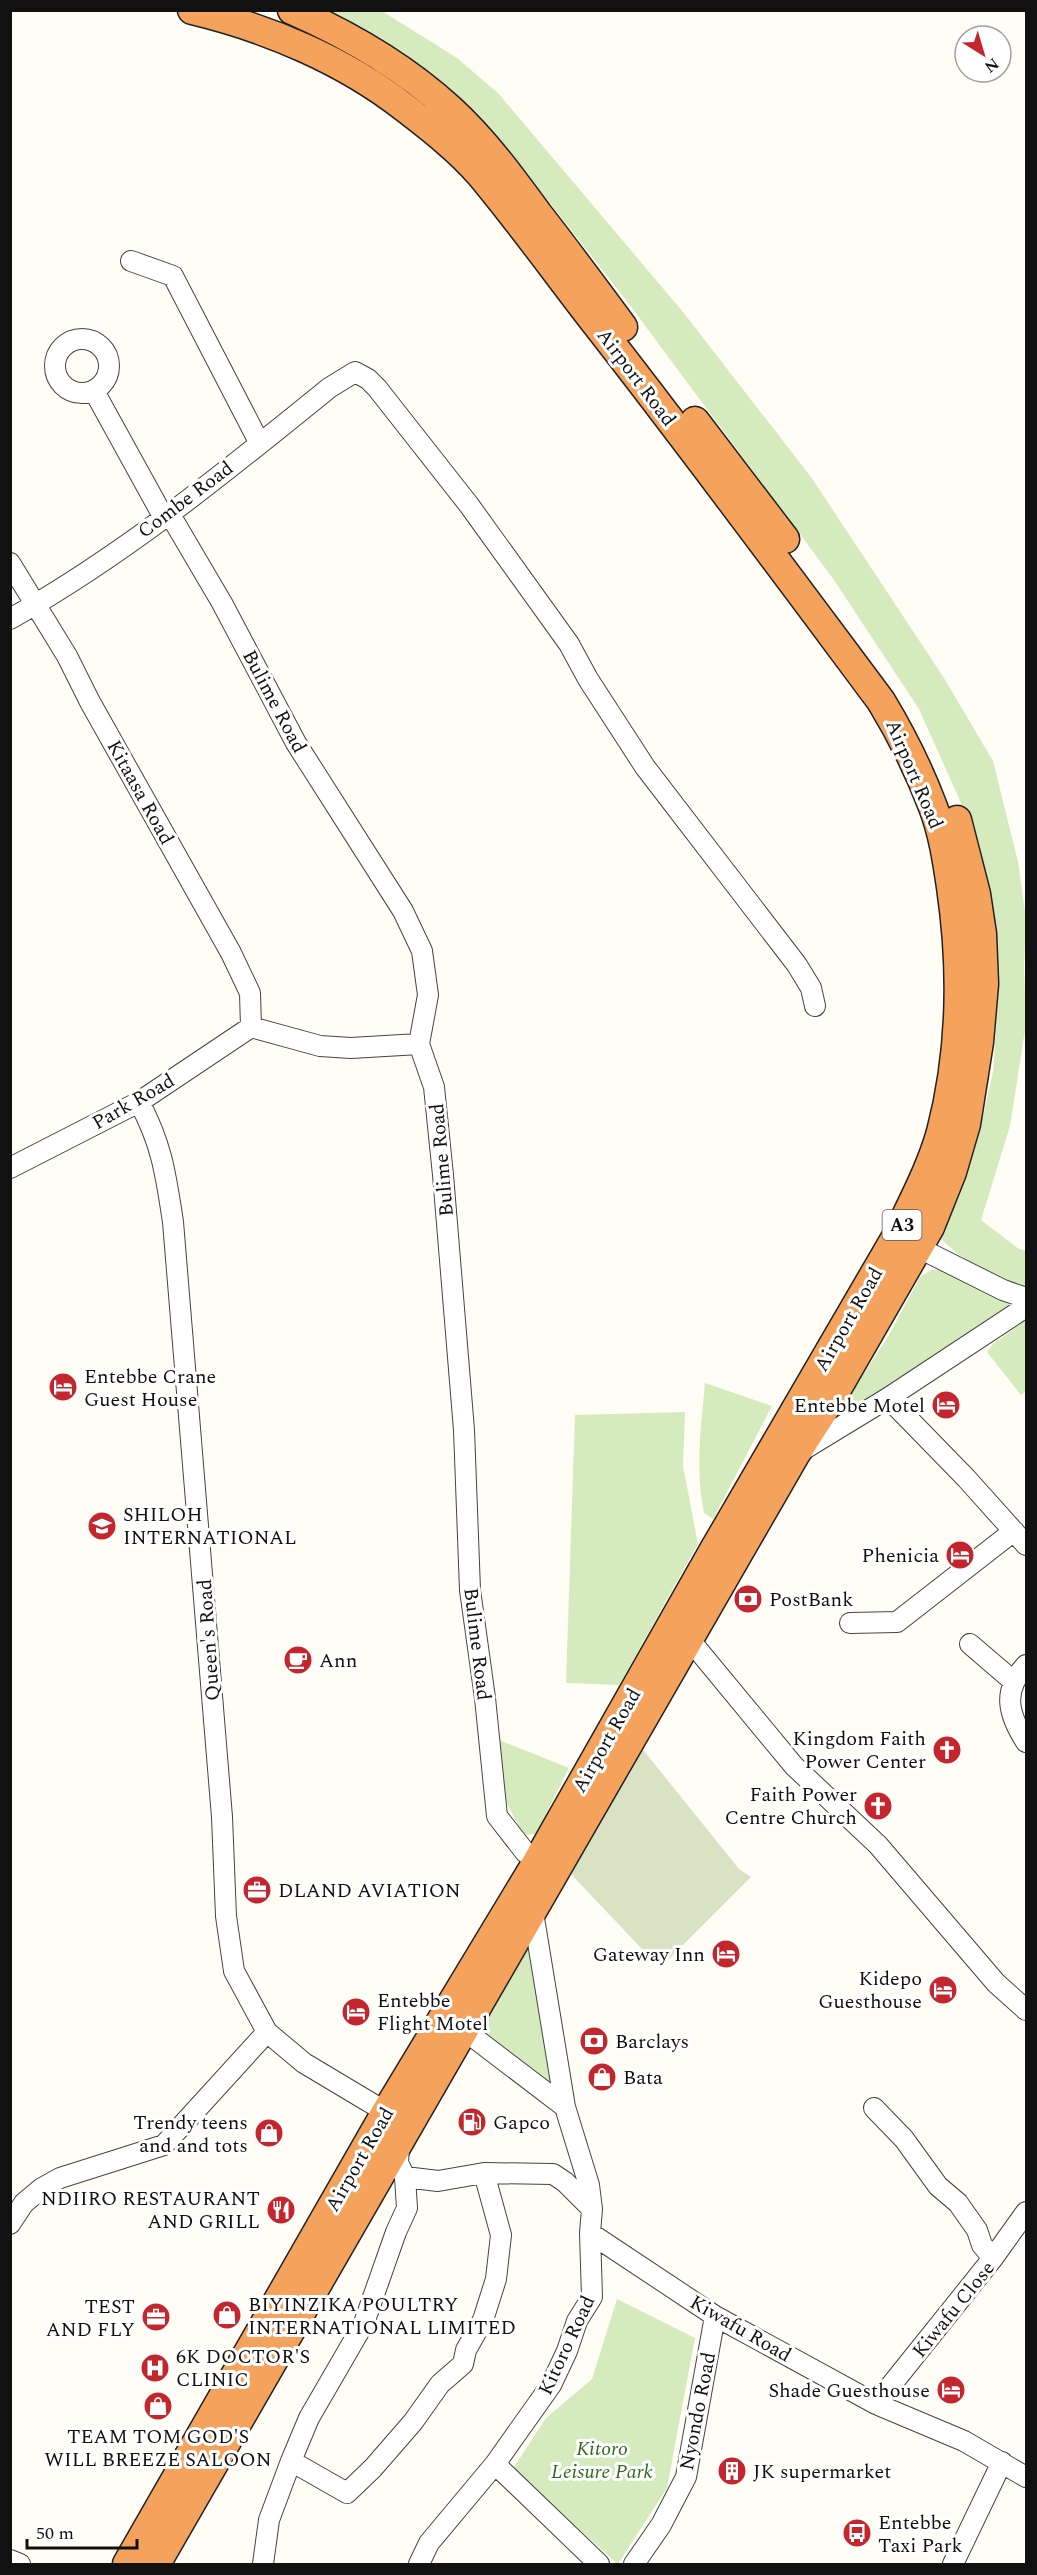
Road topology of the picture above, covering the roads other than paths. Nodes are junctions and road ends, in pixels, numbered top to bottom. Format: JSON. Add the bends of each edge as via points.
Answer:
{"nodes":[{"id":1,"x":192,"y":10,"type":"edge"},
{"id":2,"x":292,"y":10,"type":"edge"},
{"id":3,"x":131,"y":261,"type":"dead end"},
{"id":4,"x":94,"y":391,"type":"dead end"},
{"id":5,"x":259,"y":442,"type":"junction"},
{"id":6,"x":167,"y":515,"type":"junction"},
{"id":7,"x":10,"y":563,"type":"edge"},
{"id":8,"x":35,"y":605,"type":"junction"},
{"id":9,"x":10,"y":619,"type":"edge"},
{"id":10,"x":815,"y":1006,"type":"dead end"},
{"id":11,"x":251,"y":1027,"type":"junction"},
{"id":12,"x":419,"y":1044,"type":"junction"},
{"id":13,"x":139,"y":1102,"type":"junction"},
{"id":14,"x":11,"y":1166,"type":"edge"},
{"id":15,"x":908,"y":1243,"type":"junction"},
{"id":16,"x":1026,"y":1298,"type":"edge"},
{"id":17,"x":1026,"y":1307,"type":"edge"},
{"id":18,"x":888,"y":1398,"type":"junction"},
{"id":19,"x":795,"y":1455,"type":"junction"},
{"id":20,"x":761,"y":1467,"type":"junction"},
{"id":21,"x":1020,"y":1538,"type":"edge"},
{"id":22,"x":850,"y":1623,"type":"dead end"},
{"id":23,"x":689,"y":1639,"type":"junction"},
{"id":24,"x":970,"y":1644,"type":"dead end"},
{"id":25,"x":1026,"y":1665,"type":"edge"},
{"id":26,"x":1012,"y":1681,"type":"junction"},
{"id":27,"x":1026,"y":1742,"type":"edge"},
{"id":28,"x":596,"y":1780,"type":"junction"},
{"id":29,"x":537,"y":1862,"type":"junction"},
{"id":30,"x":533,"y":1912,"type":"junction"},
{"id":31,"x":1026,"y":2010,"type":"edge"},
{"id":32,"x":464,"y":2030,"type":"junction"},
{"id":33,"x":267,"y":2032,"type":"junction"},
{"id":34,"x":565,"y":2107,"type":"junction"},
{"id":35,"x":874,"y":2108,"type":"dead end"},
{"id":36,"x":386,"y":2112,"type":"junction"},
{"id":37,"x":399,"y":2144,"type":"junction"},
{"id":38,"x":483,"y":2173,"type":"junction"},
{"id":39,"x":405,"y":2177,"type":"junction"},
{"id":40,"x":592,"y":2210,"type":"junction"},
{"id":41,"x":1026,"y":2212,"type":"edge"},
{"id":42,"x":10,"y":2224,"type":"edge"},
{"id":43,"x":590,"y":2233,"type":"junction"},
{"id":44,"x":993,"y":2258,"type":"junction"},
{"id":45,"x":715,"y":2316,"type":"junction"},
{"id":46,"x":876,"y":2404,"type":"junction"},
{"id":47,"x":291,"y":2461,"type":"junction"},
{"id":48,"x":1002,"y":2462,"type":"junction"},
{"id":49,"x":495,"y":2464,"type":"junction"},
{"id":50,"x":1026,"y":2477,"type":"edge"},
{"id":51,"x":10,"y":2560,"type":"edge"},
{"id":52,"x":20,"y":2565,"type":"edge"},
{"id":53,"x":127,"y":2565,"type":"edge"},
{"id":54,"x":156,"y":2565,"type":"edge"},
{"id":55,"x":263,"y":2565,"type":"edge"},
{"id":56,"x":419,"y":2565,"type":"edge"},
{"id":57,"x":599,"y":2565,"type":"edge"},
{"id":58,"x":634,"y":2565,"type":"edge"},
{"id":59,"x":953,"y":2565,"type":"edge"}],
"edges":[{"from":1,"to":15,"type":"highway","name":"Airport Road","number":"A3","via":[[228,19],[336,63],[404,106],[462,156],[729,498],[881,701],[899,731],[934,809],[945,848],[957,928],[960,1008],[940,1134],[914,1200]]},
{"from":2,"to":15,"type":"highway","name":"Airport Road","number":"A3","via":[[381,57],[468,126],[756,500],[863,645],[918,728],[950,798],[965,849],[982,934],[984,984],[966,1124],[952,1172],[930,1227]]},
{"from":3,"to":5,"type":"street","via":[[173,276]]},
{"from":4,"to":6,"type":"street","name":"Bulime Road"},
{"from":5,"to":6,"type":"street","name":"Combe Road"},
{"from":5,"to":10,"type":"street","name":"Combe Road","via":[[355,372],[368,379],[405,422],[569,644],[645,767],[797,965],[811,988]]},
{"from":6,"to":8,"type":"street","name":"Combe Road"},
{"from":6,"to":12,"type":"street","name":"Bulime Road","via":[[222,603],[296,743],[403,910],[422,951],[425,968],[428,995]]},
{"from":7,"to":8,"type":"street","name":"Kitaasa Road"},
{"from":8,"to":9,"type":"street","name":"Combe Road"},
{"from":8,"to":11,"type":"street","name":"Kitaasa Road","via":[[231,953],[250,993]]},
{"from":11,"to":12,"type":"street","via":[[320,1046]]},
{"from":11,"to":13,"type":"street","name":"Park Road"},
{"from":12,"to":29,"type":"street","name":"Bulime Road","via":[[434,1087],[443,1174],[464,1430],[470,1590],[497,1816]]},
{"from":13,"to":14,"type":"street","name":"Park Road"},
{"from":13,"to":33,"type":"street","name":"Queen's Road","via":[[158,1140],[173,1222],[222,1817],[226,1916],[234,1971]]},
{"from":15,"to":16,"type":"street"},
{"from":15,"to":19,"type":"highway","name":"Airport Road","number":"A3","via":[[834,1394]]},
{"from":15,"to":20,"type":"highway","name":"Airport Road","number":"A3"},
{"from":17,"to":18,"type":"street"},
{"from":18,"to":19,"type":"street"},
{"from":18,"to":21,"type":"street"},
{"from":19,"to":20,"type":"street"},
{"from":19,"to":23,"type":"highway","name":"Airport Road","number":"A3"},
{"from":20,"to":28,"type":"highway","name":"Airport Road","number":"A3"},
{"from":21,"to":22,"type":"street","via":[[897,1622]]},
{"from":23,"to":28,"type":"highway","name":"Airport Road","number":"A3"},
{"from":23,"to":31,"type":"street","via":[[794,1766],[878,1845],[996,1983]]},
{"from":24,"to":26,"type":"street"},
{"from":25,"to":26,"type":"street"},
{"from":26,"to":27,"type":"street","via":[[1012,1714]]},
{"from":28,"to":29,"type":"highway","name":"Airport Road","number":"A3"},
{"from":28,"to":30,"type":"highway","name":"Airport Road","number":"A3"},
{"from":29,"to":36,"type":"highway","name":"Airport Road","number":"A3"},
{"from":30,"to":32,"type":"highway","name":"Airport Road","number":"A3"},
{"from":30,"to":34,"type":"street","name":"Kitoro Road"},
{"from":32,"to":34,"type":"street"},
{"from":32,"to":37,"type":"highway","name":"Airport Road","number":"A3"},
{"from":33,"to":36,"type":"street","name":"Queen's Road","via":[[304,2063]]},
{"from":33,"to":42,"type":"street","via":[[164,2145],[60,2178],[24,2203]]},
{"from":34,"to":40,"type":"street","name":"Kitoro Road","via":[[589,2185]]},
{"from":35,"to":44,"type":"street","via":[[904,2139],[938,2186],[958,2203]]},
{"from":36,"to":53,"type":"highway","name":"Airport Road","number":"A3"},
{"from":37,"to":39,"type":"street","via":[[398,2163]]},
{"from":37,"to":54,"type":"highway","name":"Airport Road","number":"A3"},
{"from":38,"to":39,"type":"street","via":[[438,2181]]},
{"from":38,"to":40,"type":"street","via":[[553,2174]]},
{"from":38,"to":47,"type":"street","via":[[501,2235],[496,2279],[483,2320],[462,2364],[440,2384],[413,2422],[347,2493]]},
{"from":39,"to":47,"type":"street","via":[[407,2208],[374,2299],[309,2418]]},
{"from":40,"to":43,"type":"street","name":"Kitoro Road"},
{"from":41,"to":44,"type":"street","name":"Kiwafu Close"},
{"from":43,"to":45,"type":"street","name":"Kiwafu Road"},
{"from":43,"to":49,"type":"street","name":"Kitoro Road","via":[[592,2297],[577,2321],[551,2385]]},
{"from":44,"to":46,"type":"street","name":"Kiwafu Close"},
{"from":45,"to":46,"type":"street","name":"Kiwafu Road"},
{"from":45,"to":58,"type":"street","name":"Nyondo Road","via":[[686,2477]]},
{"from":46,"to":48,"type":"street","name":"Kiwafu Road","via":[[964,2441]]},
{"from":47,"to":55,"type":"street","via":[[270,2520]]},
{"from":48,"to":50,"type":"street","name":"Kiwafu Road"},
{"from":48,"to":59,"type":"street"},
{"from":49,"to":56,"type":"street","name":"Kitoro Road","via":[[429,2543]]},
{"from":49,"to":57,"type":"street"},
{"from":51,"to":52,"type":"street"}]}
